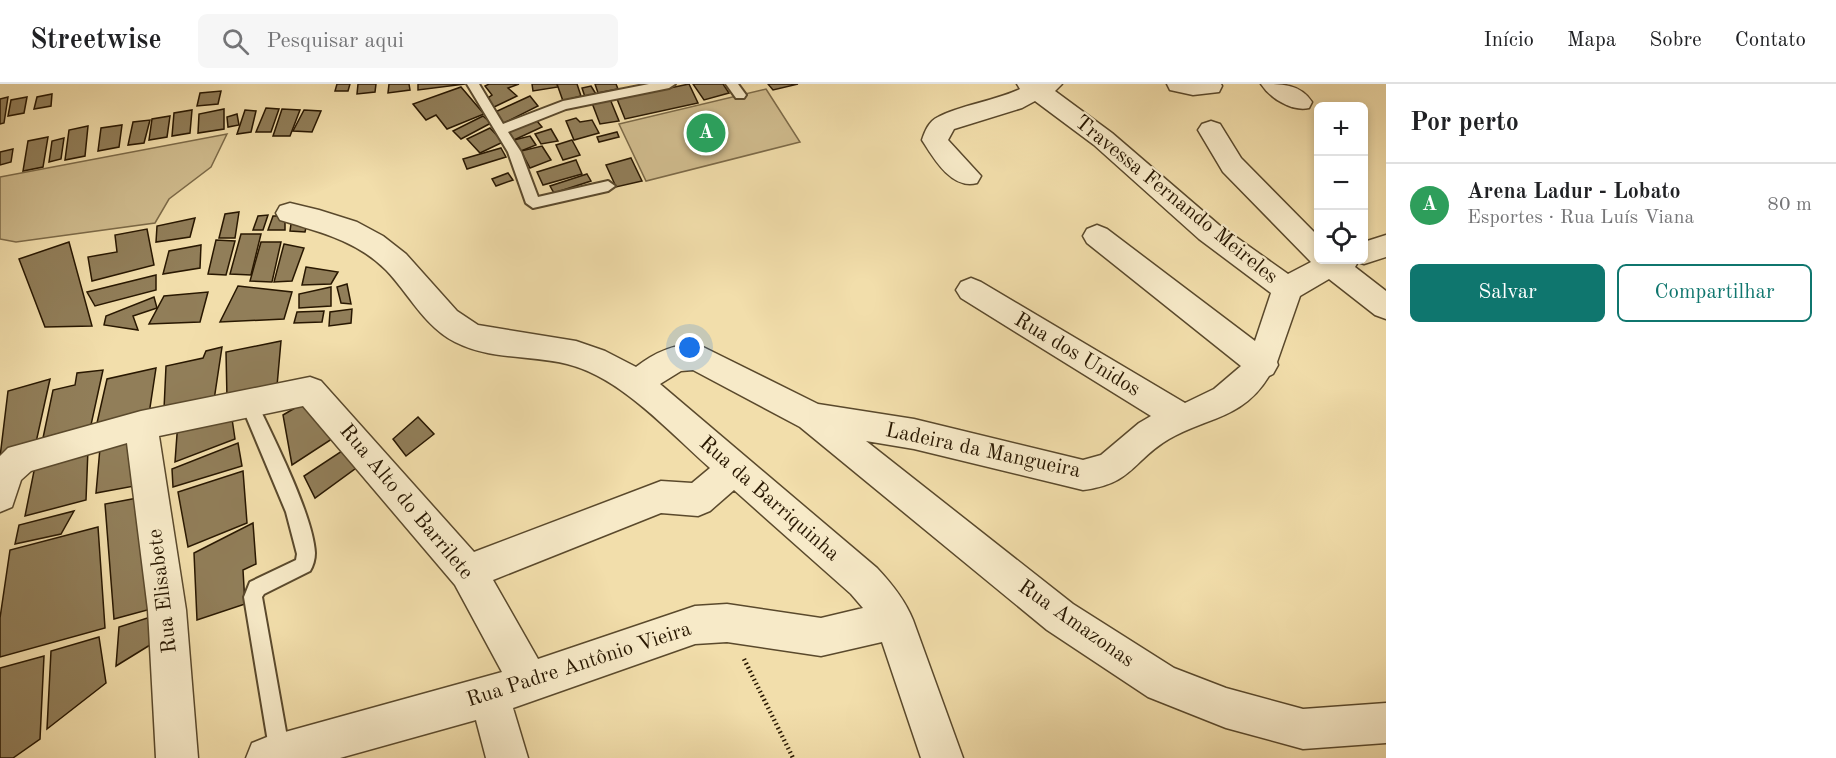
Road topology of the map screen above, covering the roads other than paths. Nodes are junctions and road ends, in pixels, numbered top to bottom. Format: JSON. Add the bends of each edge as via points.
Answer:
{"nodes":[{"id":1,"x":473,"y":84,"type":"edge"},
{"id":2,"x":669,"y":84,"type":"edge"},
{"id":3,"x":732,"y":84,"type":"edge"},
{"id":4,"x":1179,"y":84,"type":"edge"},
{"id":5,"x":1273,"y":84,"type":"edge"},
{"id":6,"x":1039,"y":86,"type":"edge"},
{"id":7,"x":1210,"y":86,"type":"dead end"},
{"id":8,"x":740,"y":95,"type":"dead end"},
{"id":9,"x":1300,"y":102,"type":"dead end"},
{"id":10,"x":501,"y":129,"type":"junction"},
{"id":11,"x":1211,"y":130,"type":"dead end"},
{"id":12,"x":968,"y":176,"type":"dead end"},
{"id":13,"x":608,"y":186,"type":"dead end"},
{"id":14,"x":290,"y":213,"type":"dead end"},
{"id":15,"x":1097,"y":236,"type":"dead end"},
{"id":16,"x":1314,"y":244,"type":"edge"},
{"id":17,"x":1386,"y":246,"type":"edge"},
{"id":18,"x":1368,"y":252,"type":"edge"},
{"id":19,"x":1323,"y":264,"type":"edge"},
{"id":20,"x":1336,"y":264,"type":"edge"},
{"id":21,"x":1287,"y":289,"type":"junction"},
{"id":22,"x":971,"y":290,"type":"dead end"},
{"id":23,"x":1386,"y":307,"type":"edge"},
{"id":24,"x":1262,"y":365,"type":"junction"},
{"id":25,"x":637,"y":384,"type":"junction"},
{"id":26,"x":248,"y":402,"type":"junction"},
{"id":27,"x":812,"y":417,"type":"junction"},
{"id":28,"x":1183,"y":419,"type":"junction"},
{"id":29,"x":141,"y":425,"type":"junction"},
{"id":30,"x":734,"y":469,"type":"junction"},
{"id":31,"x":0,"y":496,"type":"edge"},
{"id":32,"x":468,"y":572,"type":"junction"},
{"id":33,"x":894,"y":620,"type":"junction"},
{"id":34,"x":528,"y":681,"type":"junction"},
{"id":35,"x":489,"y":696,"type":"junction"},
{"id":36,"x":1386,"y":723,"type":"edge"},
{"id":37,"x":360,"y":745,"type":"edge"},
{"id":38,"x":274,"y":756,"type":"edge"},
{"id":39,"x":177,"y":758,"type":"edge"},
{"id":40,"x":507,"y":758,"type":"edge"},
{"id":41,"x":942,"y":758,"type":"edge"}],
"edges":[{"from":1,"to":10,"type":"lane"},
{"from":2,"to":10,"type":"lane","via":[[563,105]]},
{"from":3,"to":8,"type":"lane"},
{"from":4,"to":7,"type":"street"},
{"from":5,"to":9,"type":"street"},
{"from":6,"to":12,"type":"street","via":[[990,110],[945,123],[938,131],[935,140]]},
{"from":6,"to":21,"type":"street","name":"Travessa Fernando Meireles","via":[[1209,232]]},
{"from":10,"to":13,"type":"lane","via":[[533,203]]},
{"from":11,"to":16,"type":"street","via":[[1232,165]]},
{"from":14,"to":25,"type":"street","name":"Rua da Barriquinha","via":[[346,228],[374,243],[445,318],[467,333],[497,342],[567,351]]},
{"from":15,"to":24,"type":"street"},
{"from":17,"to":18,"type":"street"},
{"from":19,"to":21,"type":"street"},
{"from":20,"to":23,"type":"street"},
{"from":21,"to":24,"type":"street","name":"Ladeira da Mangueira"},
{"from":22,"to":28,"type":"street","name":"Rua dos Unidos"},
{"from":24,"to":28,"type":"street","name":"Ladeira da Mangueira","via":[[1225,400]]},
{"from":25,"to":27,"type":"street","via":[[671,359],[697,357]]},
{"from":25,"to":30,"type":"street","name":"Rua da Barriquinha"},
{"from":26,"to":29,"type":"street"},
{"from":26,"to":32,"type":"street","name":"Rua Alto do Barrilete","via":[[310,391]]},
{"from":26,"to":38,"type":"lane","via":[[298,518],[307,552],[304,565],[264,583],[253,597]]},
{"from":27,"to":28,"type":"street","name":"Ladeira da Mangueira","via":[[914,434],[1083,475],[1112,468],[1152,432]]},
{"from":27,"to":36,"type":"street","name":"Rua Amazonas","via":[[1060,617],[1162,683],[1226,708],[1303,729]]},
{"from":29,"to":31,"type":"street","via":[[20,459],[6,472]]},
{"from":29,"to":39,"type":"street","name":"Rua Elisabete","via":[[167,610]]},
{"from":30,"to":32,"type":"street","via":[[698,500],[661,497]]},
{"from":30,"to":33,"type":"street","name":"Rua da Barriquinha","via":[[864,581]]},
{"from":32,"to":34,"type":"street","name":"Rua Alto do Barrilete"},
{"from":33,"to":34,"type":"street","name":"Rua Padre Antônio Vieira","via":[[821,637],[727,623],[695,625]]},
{"from":33,"to":41,"type":"street","name":"Rua da Barriquinha"},
{"from":34,"to":35,"type":"street","name":"Rua Padre Antônio Vieira"},
{"from":35,"to":37,"type":"street","name":"Rua Padre Antônio Vieira"},
{"from":35,"to":40,"type":"street"},
{"from":37,"to":38,"type":"street","name":"Rua Padre Antônio Vieira"}]}
